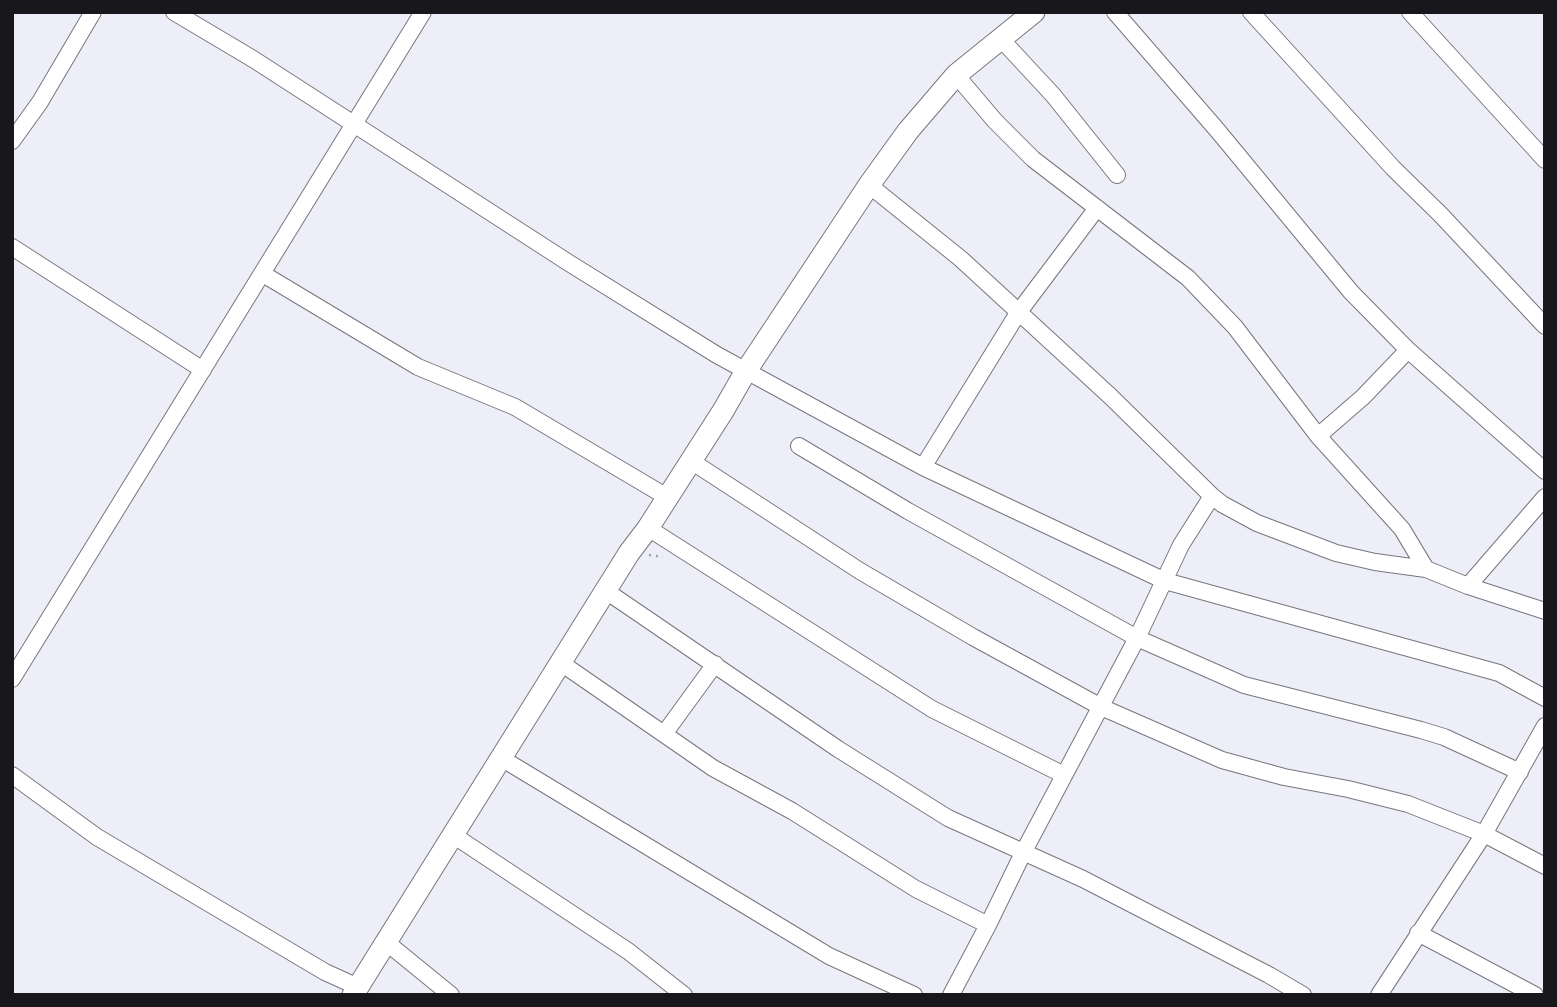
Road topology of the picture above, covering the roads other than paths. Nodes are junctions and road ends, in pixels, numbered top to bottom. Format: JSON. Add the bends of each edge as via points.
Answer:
{"nodes":[{"id":1,"x":93,"y":12,"type":"edge"},
{"id":2,"x":174,"y":12,"type":"edge"},
{"id":3,"x":423,"y":12,"type":"edge"},
{"id":4,"x":1034,"y":12,"type":"edge"},
{"id":5,"x":1115,"y":12,"type":"edge"},
{"id":6,"x":1251,"y":12,"type":"edge"},
{"id":7,"x":1410,"y":12,"type":"edge"},
{"id":8,"x":1001,"y":39,"type":"junction"},
{"id":9,"x":956,"y":75,"type":"junction"},
{"id":10,"x":355,"y":126,"type":"junction"},
{"id":11,"x":12,"y":141,"type":"edge"},
{"id":12,"x":1545,"y":160,"type":"edge"},
{"id":13,"x":1117,"y":175,"type":"dead end"},
{"id":14,"x":869,"y":185,"type":"junction"},
{"id":15,"x":1097,"y":208,"type":"junction"},
{"id":16,"x":12,"y":247,"type":"edge"},
{"id":17,"x":263,"y":274,"type":"junction"},
{"id":18,"x":1018,"y":313,"type":"junction"},
{"id":19,"x":1545,"y":326,"type":"edge"},
{"id":20,"x":1408,"y":350,"type":"junction"},
{"id":21,"x":204,"y":370,"type":"junction"},
{"id":22,"x":746,"y":372,"type":"junction"},
{"id":23,"x":1318,"y":436,"type":"junction"},
{"id":24,"x":799,"y":446,"type":"dead end"},
{"id":25,"x":691,"y":461,"type":"junction"},
{"id":26,"x":923,"y":467,"type":"junction"},
{"id":27,"x":1545,"y":471,"type":"edge"},
{"id":28,"x":1212,"y":496,"type":"junction"},
{"id":29,"x":1545,"y":497,"type":"edge"},
{"id":30,"x":667,"y":498,"type":"junction"},
{"id":31,"x":648,"y":528,"type":"junction"},
{"id":32,"x":1426,"y":569,"type":"junction"},
{"id":33,"x":1165,"y":581,"type":"junction"},
{"id":34,"x":1468,"y":586,"type":"junction"},
{"id":35,"x":606,"y":590,"type":"junction"},
{"id":36,"x":1545,"y":611,"type":"edge"},
{"id":37,"x":1137,"y":638,"type":"junction"},
{"id":38,"x":561,"y":663,"type":"junction"},
{"id":39,"x":715,"y":664,"type":"junction"},
{"id":40,"x":12,"y":679,"type":"edge"},
{"id":41,"x":1545,"y":698,"type":"edge"},
{"id":42,"x":1101,"y":707,"type":"junction"},
{"id":43,"x":1545,"y":726,"type":"edge"},
{"id":44,"x":664,"y":734,"type":"junction"},
{"id":45,"x":501,"y":758,"type":"junction"},
{"id":46,"x":1520,"y":772,"type":"junction"},
{"id":47,"x":12,"y":775,"type":"edge"},
{"id":48,"x":1064,"y":775,"type":"junction"},
{"id":49,"x":1484,"y":834,"type":"junction"},
{"id":50,"x":453,"y":835,"type":"junction"},
{"id":51,"x":1024,"y":852,"type":"junction"},
{"id":52,"x":1545,"y":866,"type":"edge"},
{"id":53,"x":988,"y":925,"type":"junction"},
{"id":54,"x":1418,"y":933,"type":"junction"},
{"id":55,"x":386,"y":942,"type":"junction"},
{"id":56,"x":355,"y":991,"type":"edge"},
{"id":57,"x":451,"y":995,"type":"edge"},
{"id":58,"x":684,"y":995,"type":"edge"},
{"id":59,"x":914,"y":995,"type":"edge"},
{"id":60,"x":951,"y":995,"type":"edge"},
{"id":61,"x":1303,"y":995,"type":"edge"},
{"id":62,"x":1379,"y":995,"type":"edge"},
{"id":63,"x":1535,"y":995,"type":"edge"}],
"edges":[{"from":1,"to":11,"type":"street"},
{"from":2,"to":10,"type":"street"},
{"from":3,"to":10,"type":"street"},
{"from":4,"to":8,"type":"street"},
{"from":5,"to":20,"type":"street","via":[[1351,292]]},
{"from":6,"to":19,"type":"street"},
{"from":7,"to":12,"type":"street"},
{"from":8,"to":9,"type":"street"},
{"from":8,"to":13,"type":"street"},
{"from":9,"to":14,"type":"street"},
{"from":9,"to":15,"type":"street","via":[[1033,159]]},
{"from":10,"to":17,"type":"street"},
{"from":10,"to":22,"type":"street"},
{"from":14,"to":18,"type":"street"},
{"from":14,"to":22,"type":"street"},
{"from":15,"to":18,"type":"street"},
{"from":15,"to":23,"type":"street","via":[[1197,288],[1235,327]]},
{"from":16,"to":21,"type":"street"},
{"from":17,"to":21,"type":"street"},
{"from":17,"to":30,"type":"street","via":[[418,367],[515,407]]},
{"from":18,"to":26,"type":"street"},
{"from":18,"to":28,"type":"street"},
{"from":20,"to":23,"type":"street"},
{"from":20,"to":27,"type":"street"},
{"from":21,"to":40,"type":"street"},
{"from":22,"to":25,"type":"street"},
{"from":22,"to":26,"type":"street"},
{"from":23,"to":32,"type":"street","via":[[1402,529]]},
{"from":24,"to":37,"type":"street"},
{"from":25,"to":30,"type":"street"},
{"from":25,"to":42,"type":"street","via":[[860,572]]},
{"from":26,"to":33,"type":"street"},
{"from":28,"to":32,"type":"street","via":[[1257,523],[1336,553]]},
{"from":28,"to":33,"type":"street","via":[[1192,524]]},
{"from":29,"to":34,"type":"street"},
{"from":30,"to":31,"type":"street"},
{"from":31,"to":35,"type":"street"},
{"from":31,"to":48,"type":"street","via":[[932,709]]},
{"from":32,"to":34,"type":"street"},
{"from":33,"to":37,"type":"street"},
{"from":33,"to":41,"type":"street","via":[[1499,673]]},
{"from":34,"to":36,"type":"street"},
{"from":35,"to":38,"type":"street"},
{"from":35,"to":39,"type":"street"},
{"from":37,"to":42,"type":"street"},
{"from":37,"to":46,"type":"street","via":[[1244,685],[1444,737]]},
{"from":38,"to":44,"type":"street"},
{"from":38,"to":45,"type":"street"},
{"from":39,"to":44,"type":"street"},
{"from":39,"to":51,"type":"street","via":[[912,797],[965,827]]},
{"from":42,"to":48,"type":"street"},
{"from":42,"to":49,"type":"street","via":[[1222,760],[1408,804]]},
{"from":43,"to":46,"type":"street"},
{"from":44,"to":53,"type":"street","via":[[916,889]]},
{"from":45,"to":50,"type":"street"},
{"from":45,"to":59,"type":"street","via":[[829,956]]},
{"from":46,"to":49,"type":"street"},
{"from":47,"to":56,"type":"street","via":[[97,837]]},
{"from":48,"to":51,"type":"street"},
{"from":49,"to":52,"type":"street"},
{"from":49,"to":54,"type":"street"},
{"from":50,"to":55,"type":"street"},
{"from":50,"to":58,"type":"street","via":[[628,951]]},
{"from":51,"to":53,"type":"street"},
{"from":51,"to":61,"type":"street"},
{"from":53,"to":60,"type":"street"},
{"from":54,"to":62,"type":"street"},
{"from":54,"to":63,"type":"street"},
{"from":55,"to":56,"type":"street"},
{"from":55,"to":57,"type":"street"}]}
